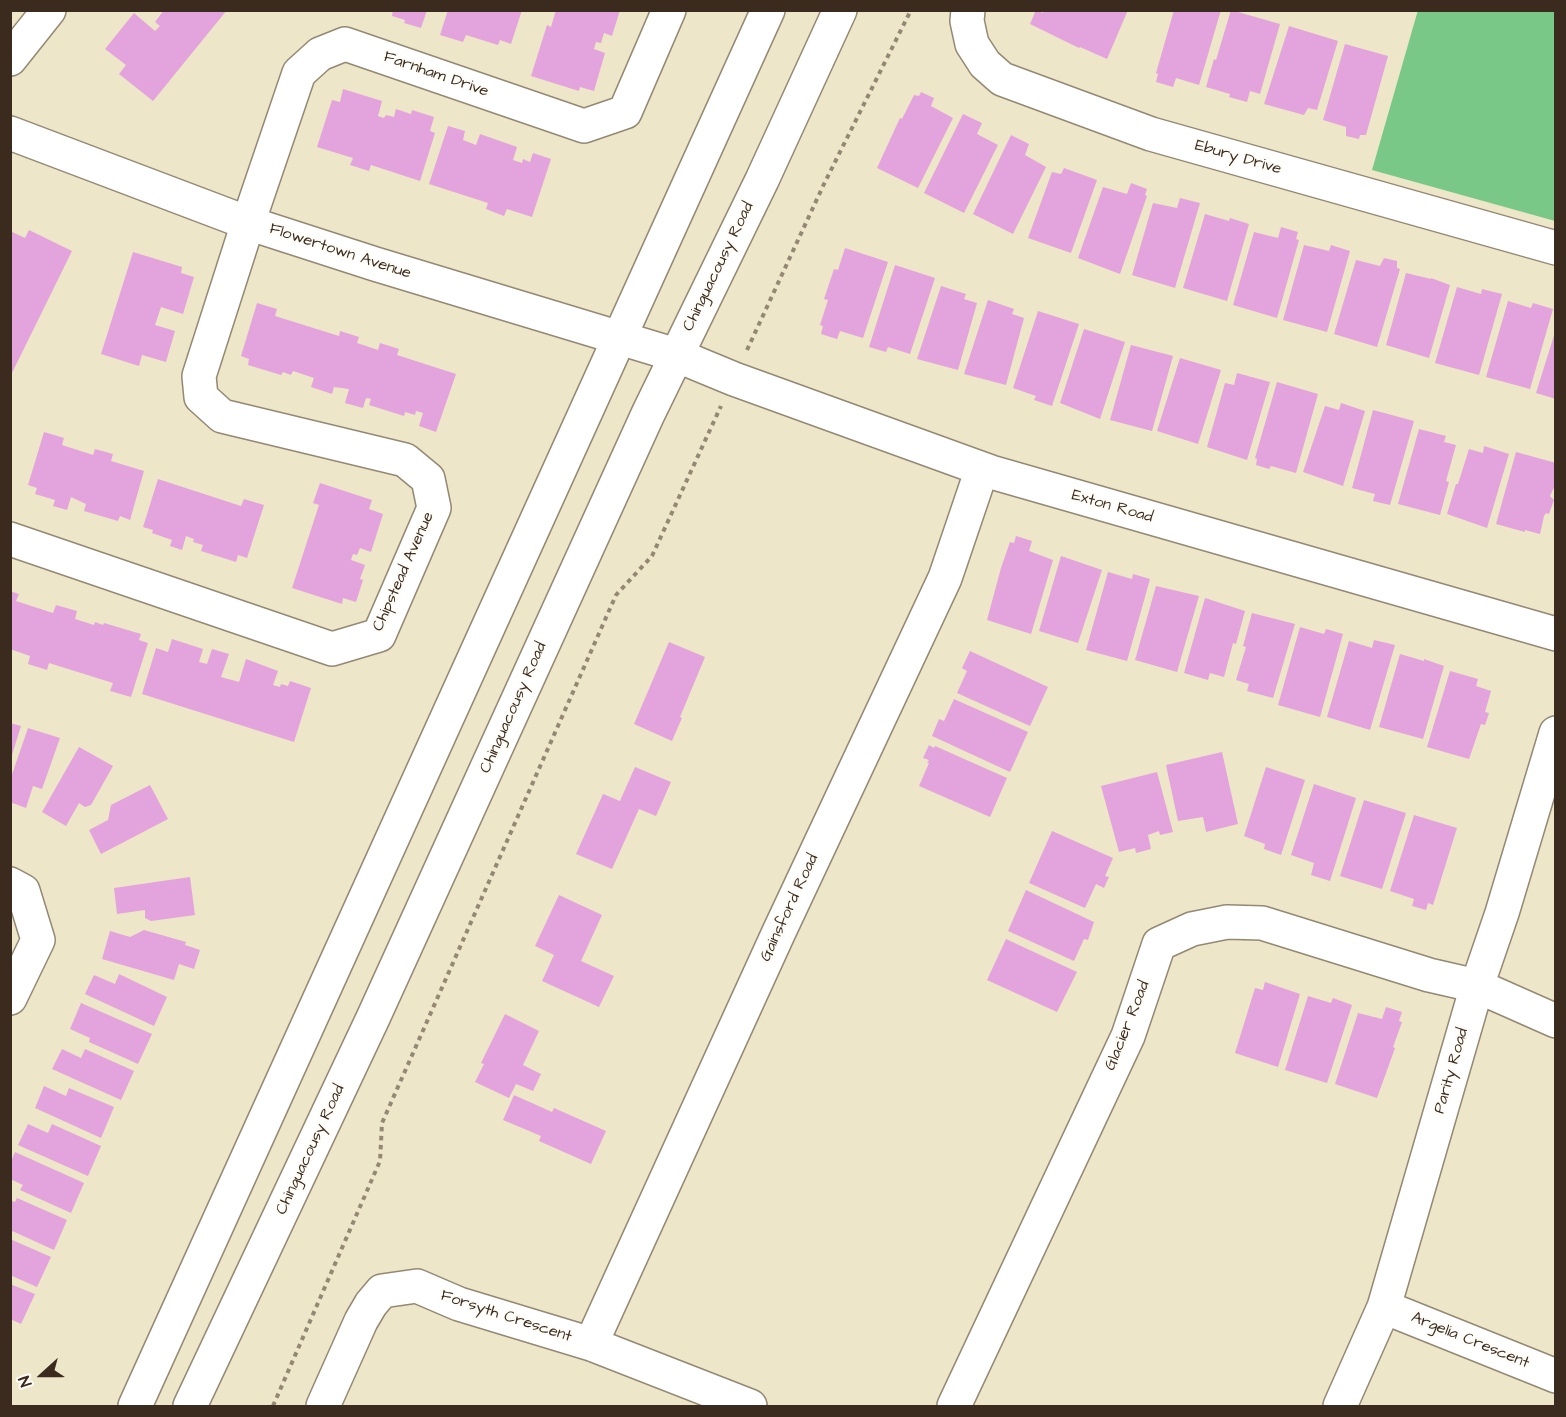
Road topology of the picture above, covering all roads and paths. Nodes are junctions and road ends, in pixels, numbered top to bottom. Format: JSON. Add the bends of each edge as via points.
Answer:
{"nodes":[{"id":1,"x":50,"y":10,"type":"edge"},
{"id":2,"x":669,"y":10,"type":"edge"},
{"id":3,"x":768,"y":10,"type":"edge"},
{"id":4,"x":840,"y":10,"type":"edge"},
{"id":5,"x":911,"y":10,"type":"edge"},
{"id":6,"x":968,"y":10,"type":"edge"},
{"id":7,"x":10,"y":59,"type":"edge"},
{"id":8,"x":10,"y":133,"type":"edge"},
{"id":9,"x":248,"y":223,"type":"junction"},
{"id":10,"x":1556,"y":248,"type":"edge"},
{"id":11,"x":754,"y":335,"type":"dead end"},
{"id":12,"x":620,"y":337,"type":"junction"},
{"id":13,"x":676,"y":355,"type":"junction"},
{"id":14,"x":719,"y":411,"type":"dead end"},
{"id":15,"x":982,"y":469,"type":"junction"},
{"id":16,"x":10,"y":539,"type":"edge"},
{"id":17,"x":1556,"y":634,"type":"edge"},
{"id":18,"x":1556,"y":733,"type":"edge"},
{"id":19,"x":10,"y":884,"type":"edge"},
{"id":20,"x":1477,"y":986,"type":"junction"},
{"id":21,"x":10,"y":998,"type":"edge"},
{"id":22,"x":1556,"y":1021,"type":"edge"},
{"id":23,"x":1384,"y":1307,"type":"junction"},
{"id":24,"x":591,"y":1344,"type":"junction"},
{"id":25,"x":1556,"y":1376,"type":"edge"},
{"id":26,"x":135,"y":1407,"type":"edge"},
{"id":27,"x":190,"y":1407,"type":"edge"},
{"id":28,"x":273,"y":1407,"type":"edge"},
{"id":29,"x":322,"y":1407,"type":"edge"},
{"id":30,"x":750,"y":1407,"type":"edge"},
{"id":31,"x":954,"y":1407,"type":"edge"},
{"id":32,"x":1340,"y":1407,"type":"edge"}],
"edges":[{"from":1,"to":7,"type":"street"},
{"from":2,"to":9,"type":"street","name":"Farnham Drive","via":[[625,112],[584,126],[345,45],[320,54],[299,73]]},
{"from":3,"to":12,"type":"street"},
{"from":4,"to":13,"type":"street","name":"Chinguacousy Road"},
{"from":5,"to":11,"type":"path"},
{"from":6,"to":10,"type":"street","name":"Ebury Drive","via":[[972,44],[985,64],[1002,79],[1151,134]]},
{"from":8,"to":9,"type":"street","name":"Flowertown Avenue"},
{"from":9,"to":12,"type":"street","name":"Flowertown Avenue"},
{"from":9,"to":16,"type":"street","name":"Chipstead Avenue","via":[[199,376],[201,398],[222,416],[405,460],[429,479],[434,508],[379,635],[332,649]]},
{"from":12,"to":13,"type":"street","name":"Flowertown Avenue"},
{"from":12,"to":26,"type":"street"},
{"from":13,"to":15,"type":"street","name":"Exton Road"},
{"from":13,"to":27,"type":"street","name":"Chinguacousy Road","via":[[368,1029]]},
{"from":14,"to":28,"type":"path","via":[[652,556],[616,595],[382,1123],[380,1161]]},
{"from":15,"to":17,"type":"street","name":"Exton Road"},
{"from":15,"to":24,"type":"street","name":"Gainsford Road","via":[[945,578]]},
{"from":18,"to":20,"type":"street","name":"Parity Road"},
{"from":19,"to":21,"type":"street","via":[[23,891],[38,940]]},
{"from":20,"to":22,"type":"street","name":"Glacier Road"},
{"from":20,"to":23,"type":"street","name":"Parity Road"},
{"from":20,"to":31,"type":"street","name":"Glacier Road","via":[[1262,923],[1227,922],[1192,929],[1159,944],[1128,1036]]},
{"from":23,"to":25,"type":"street","name":"Argelia Crescent"},
{"from":23,"to":32,"type":"street","name":"Parity Road"},
{"from":24,"to":29,"type":"street","name":"Forsyth Crescent","via":[[459,1304],[417,1286],[382,1291],[361,1321]]},
{"from":24,"to":30,"type":"street","name":"Forsyth Crescent"}]}
